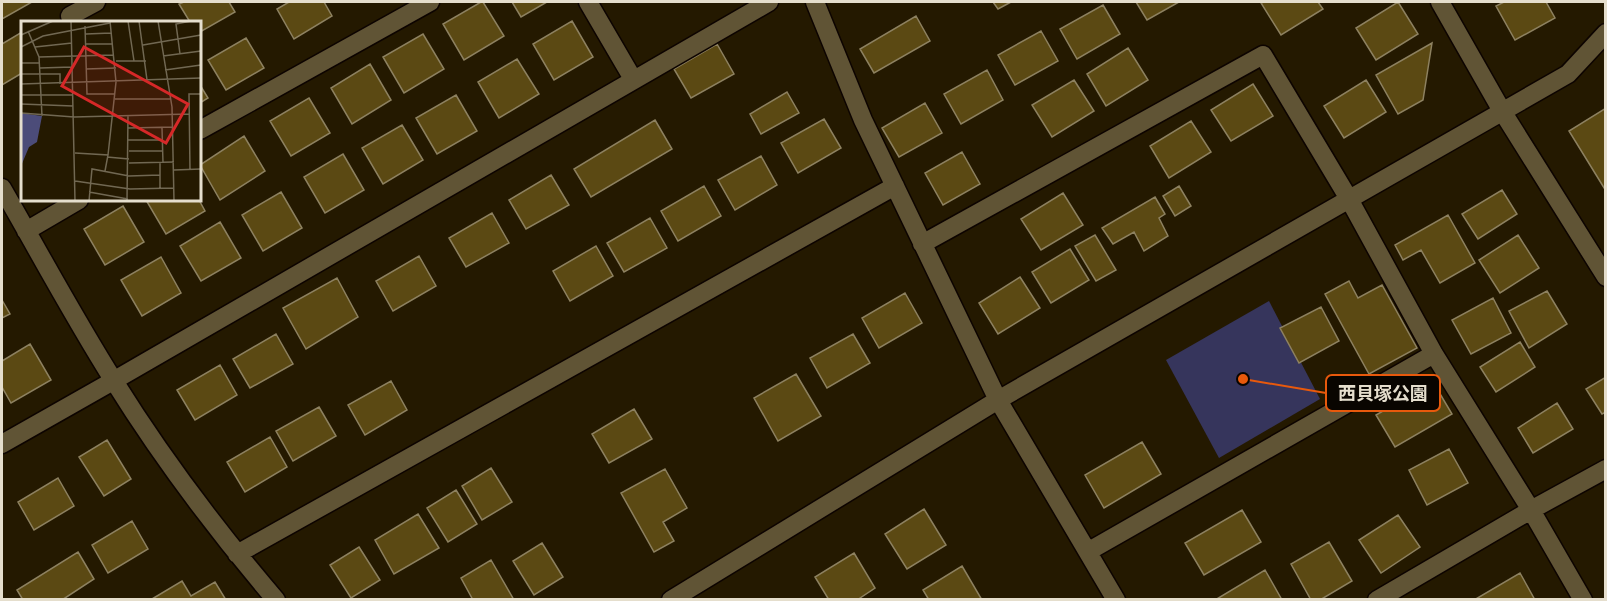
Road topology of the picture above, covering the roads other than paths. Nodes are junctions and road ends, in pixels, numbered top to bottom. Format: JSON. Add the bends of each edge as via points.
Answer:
{"nodes":[{"id":1,"x":96,"y":2,"type":"edge"},
{"id":2,"x":430,"y":2,"type":"edge"},
{"id":3,"x":588,"y":2,"type":"edge"},
{"id":4,"x":769,"y":2,"type":"edge"},
{"id":5,"x":815,"y":2,"type":"edge"},
{"id":6,"x":1440,"y":2,"type":"edge"},
{"id":7,"x":68,"y":13,"type":"edge"},
{"id":8,"x":1605,"y":33,"type":"edge"},
{"id":9,"x":633,"y":79,"type":"junction"},
{"id":10,"x":1502,"y":111,"type":"junction"},
{"id":11,"x":201,"y":129,"type":"edge"},
{"id":12,"x":895,"y":186,"type":"junction"},
{"id":13,"x":2,"y":188,"type":"edge"},
{"id":14,"x":1349,"y":199,"type":"junction"},
{"id":15,"x":77,"y":201,"type":"edge"},
{"id":16,"x":26,"y":231,"type":"junction"},
{"id":17,"x":922,"y":244,"type":"junction"},
{"id":18,"x":1605,"y":277,"type":"edge"},
{"id":19,"x":1434,"y":354,"type":"junction"},
{"id":20,"x":113,"y":381,"type":"junction"},
{"id":21,"x":998,"y":400,"type":"junction"},
{"id":22,"x":2,"y":444,"type":"edge"},
{"id":23,"x":1605,"y":469,"type":"edge"},
{"id":24,"x":1531,"y":510,"type":"junction"},
{"id":25,"x":1089,"y":551,"type":"junction"},
{"id":26,"x":237,"y":554,"type":"junction"},
{"id":27,"x":276,"y":600,"type":"edge"},
{"id":28,"x":671,"y":600,"type":"edge"},
{"id":29,"x":1116,"y":600,"type":"edge"},
{"id":30,"x":1377,"y":600,"type":"edge"},
{"id":31,"x":1582,"y":600,"type":"edge"}],
"edges":[{"from":1,"to":7,"type":"street"},
{"from":2,"to":11,"type":"street"},
{"from":3,"to":9,"type":"street"},
{"from":4,"to":9,"type":"street"},
{"from":5,"to":12,"type":"street","via":[[863,120]]},
{"from":6,"to":10,"type":"street"},
{"from":8,"to":10,"type":"street","via":[[1568,74]]},
{"from":9,"to":20,"type":"street"},
{"from":10,"to":14,"type":"street"},
{"from":10,"to":18,"type":"street"},
{"from":12,"to":17,"type":"street"},
{"from":12,"to":26,"type":"street"},
{"from":13,"to":16,"type":"street"},
{"from":14,"to":17,"type":"street","via":[[1263,55]]},
{"from":14,"to":19,"type":"street"},
{"from":14,"to":21,"type":"street"},
{"from":15,"to":16,"type":"street"},
{"from":16,"to":20,"type":"street"},
{"from":17,"to":21,"type":"street"},
{"from":19,"to":24,"type":"street"},
{"from":19,"to":25,"type":"street"},
{"from":20,"to":22,"type":"street"},
{"from":20,"to":26,"type":"street"},
{"from":21,"to":25,"type":"street"},
{"from":21,"to":28,"type":"street"},
{"from":23,"to":24,"type":"street"},
{"from":24,"to":30,"type":"street"},
{"from":24,"to":31,"type":"street"},
{"from":25,"to":29,"type":"street"},
{"from":26,"to":27,"type":"street"}]}
